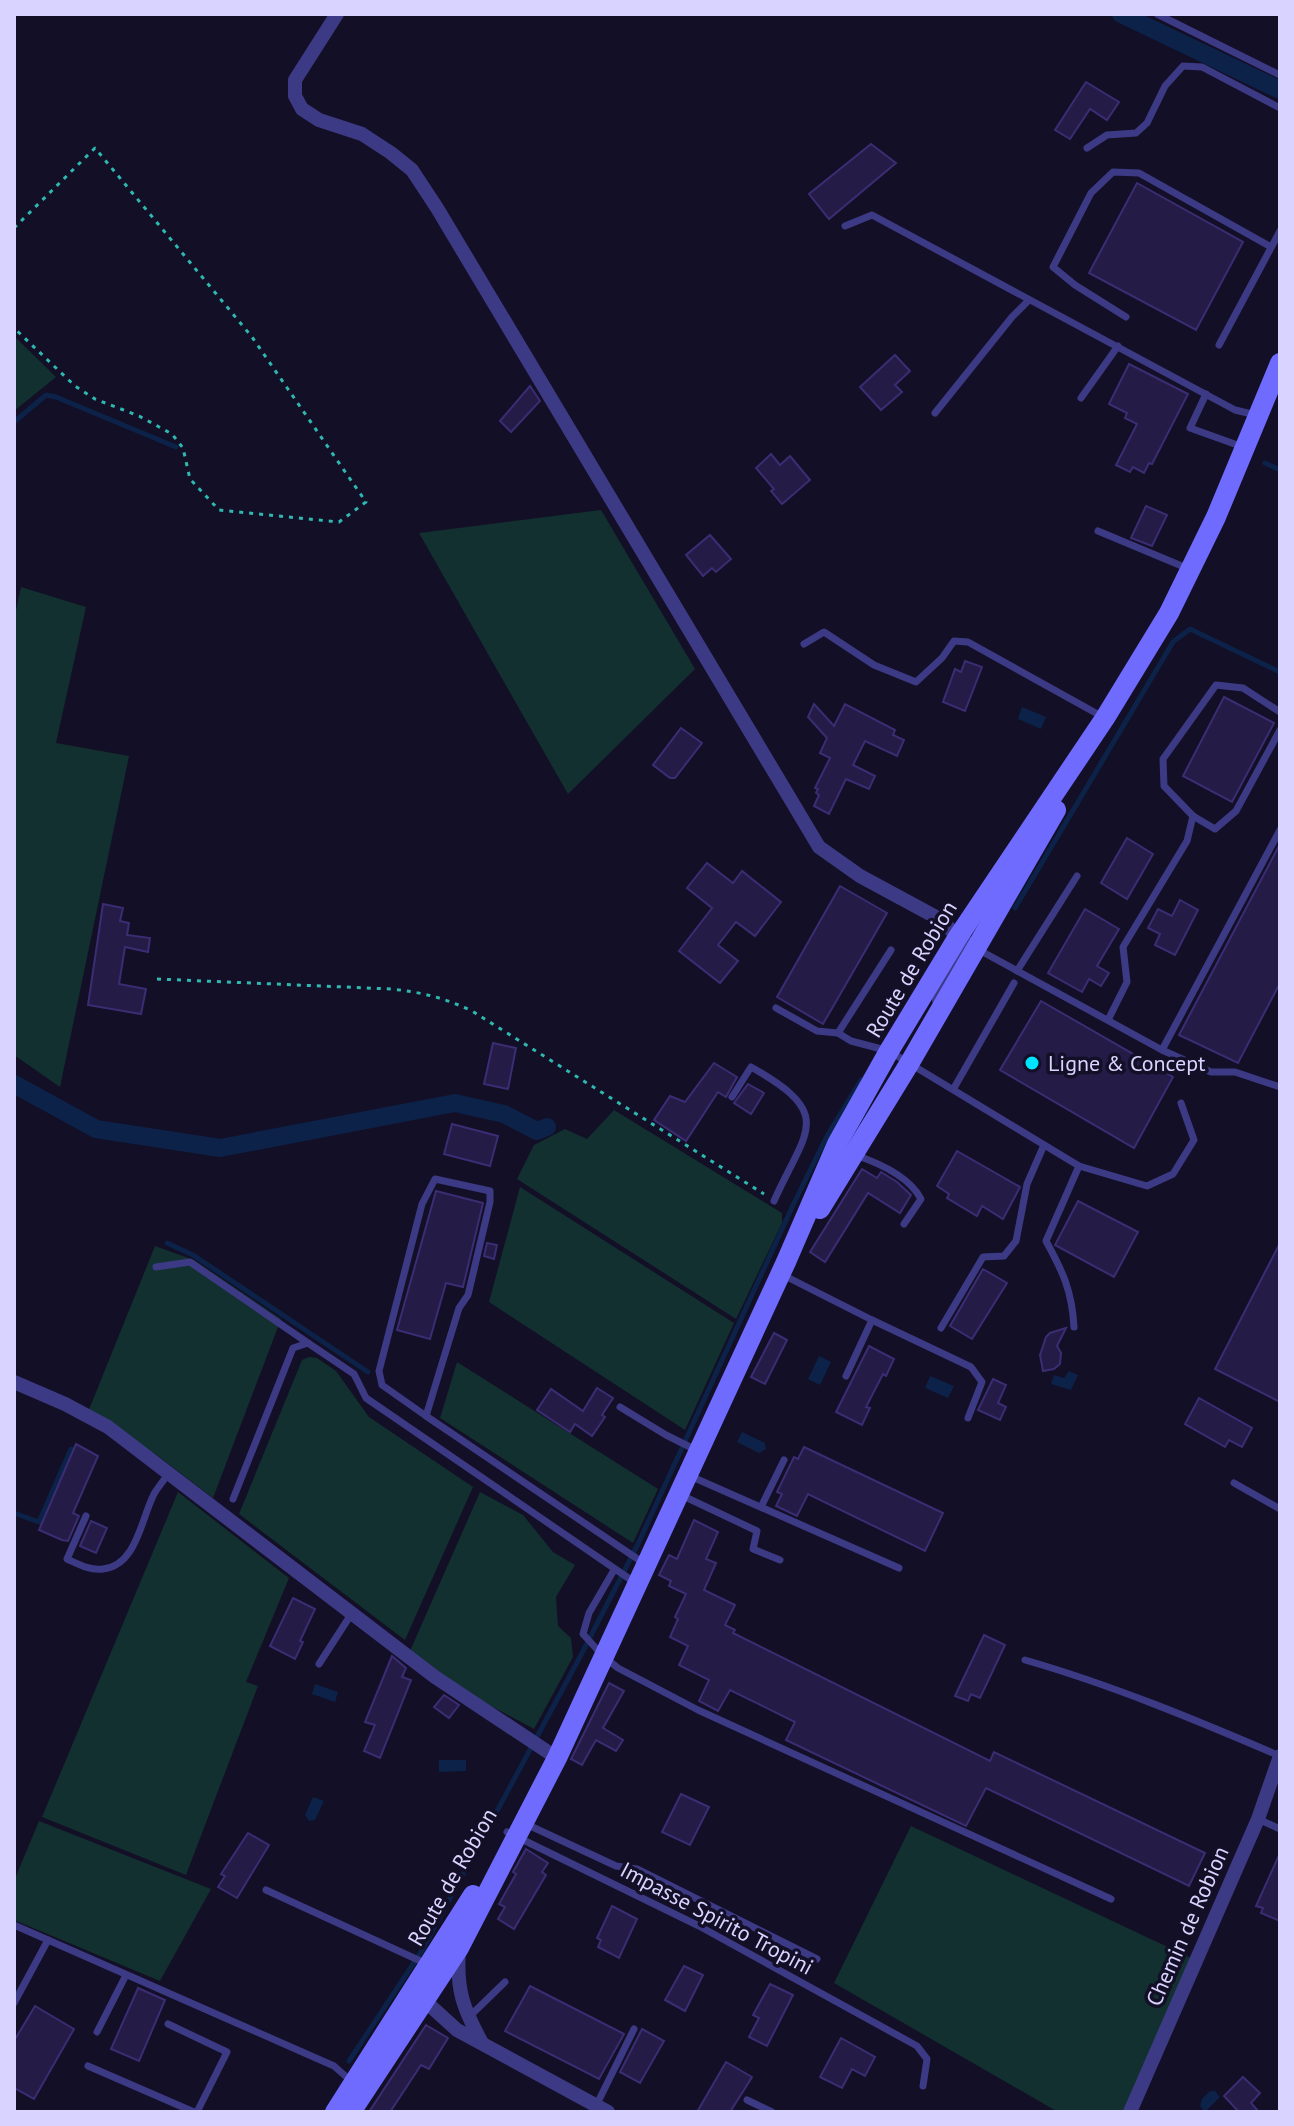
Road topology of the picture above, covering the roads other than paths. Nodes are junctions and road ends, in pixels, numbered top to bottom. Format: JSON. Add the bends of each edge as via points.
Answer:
{"nodes":[{"id":1,"x":337,"y":14,"type":"edge"},
{"id":2,"x":1157,"y":14,"type":"edge"},
{"id":3,"x":1280,"y":75,"type":"edge"},
{"id":4,"x":1280,"y":108,"type":"edge"},
{"id":5,"x":1087,"y":148,"type":"dead end"},
{"id":6,"x":845,"y":226,"type":"dead end"},
{"id":7,"x":1280,"y":231,"type":"edge"},
{"id":8,"x":1275,"y":244,"type":"edge"},
{"id":9,"x":1029,"y":300,"type":"junction"},
{"id":10,"x":1126,"y":317,"type":"dead end"},
{"id":11,"x":1219,"y":345,"type":"dead end"},
{"id":12,"x":1118,"y":346,"type":"junction"},
{"id":13,"x":1280,"y":363,"type":"edge"},
{"id":14,"x":1206,"y":394,"type":"junction"},
{"id":15,"x":1081,"y":398,"type":"dead end"},
{"id":16,"x":935,"y":413,"type":"dead end"},
{"id":17,"x":1258,"y":415,"type":"junction"},
{"id":18,"x":1245,"y":447,"type":"junction"},
{"id":19,"x":1098,"y":531,"type":"dead end"},
{"id":20,"x":1191,"y":570,"type":"junction"},
{"id":21,"x":804,"y":644,"type":"dead end"},
{"id":22,"x":1280,"y":712,"type":"edge"},
{"id":23,"x":1105,"y":718,"type":"junction"},
{"id":24,"x":1280,"y":730,"type":"edge"},
{"id":25,"x":1193,"y":816,"type":"junction"},
{"id":26,"x":1280,"y":830,"type":"edge"},
{"id":27,"x":1077,"y":876,"type":"dead end"},
{"id":28,"x":967,"y":943,"type":"junction"},
{"id":29,"x":891,"y":950,"type":"dead end"},
{"id":30,"x":1017,"y":971,"type":"junction"},
{"id":31,"x":1014,"y":983,"type":"dead end"},
{"id":32,"x":776,"y":1008,"type":"dead end"},
{"id":33,"x":1108,"y":1020,"type":"junction"},
{"id":34,"x":838,"y":1033,"type":"junction"},
{"id":35,"x":1162,"y":1050,"type":"junction"},
{"id":36,"x":889,"y":1051,"type":"junction"},
{"id":37,"x":909,"y":1064,"type":"junction"},
{"id":38,"x":1280,"y":1087,"type":"edge"},
{"id":39,"x":954,"y":1088,"type":"junction"},
{"id":40,"x":732,"y":1097,"type":"dead end"},
{"id":41,"x":1181,"y":1103,"type":"dead end"},
{"id":42,"x":1044,"y":1145,"type":"junction"},
{"id":43,"x":853,"y":1154,"type":"junction"},
{"id":44,"x":1079,"y":1166,"type":"junction"},
{"id":45,"x":774,"y":1201,"type":"road end"},
{"id":46,"x":904,"y":1224,"type":"dead end"},
{"id":47,"x":156,"y":1267,"type":"dead end"},
{"id":48,"x":784,"y":1268,"type":"junction"},
{"id":49,"x":872,"y":1320,"type":"junction"},
{"id":50,"x":1074,"y":1327,"type":"dead end"},
{"id":51,"x":941,"y":1328,"type":"dead end"},
{"id":52,"x":308,"y":1343,"type":"junction"},
{"id":53,"x":846,"y":1376,"type":"dead end"},
{"id":54,"x":14,"y":1382,"type":"edge"},
{"id":55,"x":620,"y":1407,"type":"dead end"},
{"id":56,"x":426,"y":1416,"type":"junction"},
{"id":57,"x":968,"y":1418,"type":"dead end"},
{"id":58,"x":698,"y":1451,"type":"junction"},
{"id":59,"x":784,"y":1460,"type":"dead end"},
{"id":60,"x":169,"y":1473,"type":"junction"},
{"id":61,"x":688,"y":1475,"type":"junction"},
{"id":62,"x":1234,"y":1483,"type":"dead end"},
{"id":63,"x":679,"y":1494,"type":"junction"},
{"id":64,"x":233,"y":1499,"type":"dead end"},
{"id":65,"x":762,"y":1505,"type":"junction"},
{"id":66,"x":1280,"y":1509,"type":"edge"},
{"id":67,"x":86,"y":1516,"type":"dead end"},
{"id":68,"x":780,"y":1560,"type":"dead end"},
{"id":69,"x":899,"y":1568,"type":"dead end"},
{"id":70,"x":614,"y":1570,"type":"junction"},
{"id":71,"x":642,"y":1575,"type":"junction"},
{"id":72,"x":352,"y":1613,"type":"junction"},
{"id":73,"x":602,"y":1658,"type":"junction"},
{"id":74,"x":1025,"y":1660,"type":"dead end"},
{"id":75,"x":319,"y":1664,"type":"dead end"},
{"id":76,"x":552,"y":1755,"type":"junction"},
{"id":77,"x":1280,"y":1756,"type":"edge"},
{"id":78,"x":1258,"y":1819,"type":"junction"},
{"id":79,"x":1280,"y":1829,"type":"edge"},
{"id":80,"x":516,"y":1831,"type":"junction"},
{"id":81,"x":266,"y":1890,"type":"dead end"},
{"id":82,"x":471,"y":1899,"type":"junction"},
{"id":83,"x":1111,"y":1899,"type":"dead end"},
{"id":84,"x":14,"y":1925,"type":"edge"},
{"id":85,"x":48,"y":1940,"type":"junction"},
{"id":86,"x":459,"y":1948,"type":"junction"},
{"id":87,"x":817,"y":1959,"type":"dead end"},
{"id":88,"x":430,"y":1966,"type":"junction"},
{"id":89,"x":126,"y":1975,"type":"junction"},
{"id":90,"x":505,"y":1982,"type":"dead end"},
{"id":91,"x":423,"y":1994,"type":"junction"},
{"id":92,"x":14,"y":2003,"type":"edge"},
{"id":93,"x":465,"y":2011,"type":"junction"},
{"id":94,"x":168,"y":2024,"type":"dead end"},
{"id":95,"x":634,"y":2029,"type":"dead end"},
{"id":96,"x":97,"y":2032,"type":"dead end"},
{"id":97,"x":482,"y":2043,"type":"junction"},
{"id":98,"x":88,"y":2066,"type":"dead end"},
{"id":99,"x":923,"y":2086,"type":"dead end"},
{"id":100,"x":359,"y":2089,"type":"junction"},
{"id":101,"x":747,"y":2100,"type":"dead end"},
{"id":102,"x":602,"y":2109,"type":"edge"},
{"id":103,"x":195,"y":2112,"type":"edge"},
{"id":104,"x":335,"y":2112,"type":"edge"},
{"id":105,"x":351,"y":2112,"type":"edge"},
{"id":106,"x":772,"y":2112,"type":"edge"},
{"id":107,"x":1130,"y":2112,"type":"edge"}],
"edges":[{"from":1,"to":28,"type":"street","via":[[295,80],[302,109],[362,134],[412,170],[819,847],[934,916]]},
{"from":2,"to":3,"type":"lane"},
{"from":4,"to":5,"type":"lane","via":[[1202,67],[1183,66],[1136,133],[1107,135]]},
{"from":6,"to":9,"type":"lane","via":[[872,215]]},
{"from":7,"to":8,"type":"lane"},
{"from":8,"to":10,"type":"lane","via":[[1139,173],[1113,172],[1091,193],[1053,267]]},
{"from":8,"to":11,"type":"lane"},
{"from":9,"to":12,"type":"lane"},
{"from":9,"to":16,"type":"lane"},
{"from":12,"to":14,"type":"lane"},
{"from":12,"to":15,"type":"lane"},
{"from":13,"to":17,"type":"main road","name":"Route de Robion"},
{"from":14,"to":17,"type":"lane"},
{"from":14,"to":18,"type":"lane","via":[[1190,428]]},
{"from":17,"to":18,"type":"main road","name":"Route de Robion"},
{"from":18,"to":20,"type":"main road","name":"Route de Robion"},
{"from":19,"to":20,"type":"lane"},
{"from":20,"to":23,"type":"main road","name":"Route de Robion"},
{"from":21,"to":23,"type":"lane","via":[[824,632],[874,665],[916,682],[954,641],[968,642]]},
{"from":22,"to":25,"type":"lane","via":[[1243,688],[1216,685],[1163,759],[1164,786]]},
{"from":23,"to":28,"type":"main road","name":"Route de Robion","via":[[1014,852]]},
{"from":23,"to":28,"type":"main road","name":"Route de Robion","via":[[1038,843]]},
{"from":24,"to":25,"type":"lane","via":[[1236,811],[1215,829]]},
{"from":25,"to":33,"type":"lane","via":[[1187,841],[1123,947],[1127,982]]},
{"from":26,"to":35,"type":"lane"},
{"from":27,"to":30,"type":"lane"},
{"from":28,"to":30,"type":"lane"},
{"from":28,"to":36,"type":"main road","name":"Route de Robion"},
{"from":28,"to":37,"type":"main road","name":"Route de Robion"},
{"from":29,"to":34,"type":"lane"},
{"from":30,"to":33,"type":"lane"},
{"from":31,"to":39,"type":"lane"},
{"from":32,"to":34,"type":"lane","via":[[817,1031]]},
{"from":33,"to":35,"type":"lane"},
{"from":34,"to":36,"type":"lane"},
{"from":35,"to":38,"type":"lane","via":[[1211,1072],[1235,1072]]},
{"from":36,"to":37,"type":"lane"},
{"from":36,"to":48,"type":"main road","name":"Route de Robion","via":[[837,1144]]},
{"from":37,"to":39,"type":"lane"},
{"from":37,"to":43,"type":"main road","name":"Route de Robion"},
{"from":39,"to":42,"type":"lane"},
{"from":40,"to":45,"type":"lane","via":[[751,1067],[800,1102],[809,1118],[807,1135]]},
{"from":41,"to":44,"type":"lane","via":[[1194,1140],[1173,1174],[1147,1186]]},
{"from":42,"to":44,"type":"lane"},
{"from":42,"to":51,"type":"lane","via":[[1027,1184],[1016,1241],[1004,1256],[983,1257]]},
{"from":43,"to":46,"type":"lane","via":[[914,1185],[921,1199]]},
{"from":43,"to":48,"type":"main road","name":"Route de Robion"},
{"from":44,"to":50,"type":"lane","via":[[1046,1241],[1072,1298]]},
{"from":47,"to":52,"type":"lane","via":[[190,1262]]},
{"from":48,"to":49,"type":"lane"},
{"from":48,"to":58,"type":"main road","name":"Route de Robion"},
{"from":49,"to":53,"type":"lane"},
{"from":49,"to":57,"type":"lane","via":[[971,1367],[982,1382]]},
{"from":52,"to":64,"type":"lane","via":[[293,1348]]},
{"from":52,"to":70,"type":"lane","via":[[354,1374],[366,1398]]},
{"from":54,"to":60,"type":"street","via":[[108,1427]]},
{"from":55,"to":58,"type":"lane"},
{"from":56,"to":56,"type":"lane","via":[[459,1308],[468,1295],[490,1202],[490,1191],[435,1179],[422,1204],[379,1371],[382,1385]]},
{"from":56,"to":71,"type":"lane"},
{"from":58,"to":61,"type":"main road","name":"Route de Robion"},
{"from":59,"to":65,"type":"lane"},
{"from":60,"to":67,"type":"lane","via":[[129,1555],[119,1565],[92,1569],[67,1559]]},
{"from":60,"to":72,"type":"street"},
{"from":61,"to":63,"type":"main road","name":"Route de Robion"},
{"from":61,"to":65,"type":"lane"},
{"from":62,"to":66,"type":"lane"},
{"from":63,"to":68,"type":"lane","via":[[757,1531],[753,1549]]},
{"from":63,"to":71,"type":"main road","name":"Route de Robion"},
{"from":65,"to":69,"type":"lane"},
{"from":70,"to":71,"type":"lane"},
{"from":70,"to":73,"type":"lane","via":[[583,1634]]},
{"from":71,"to":73,"type":"main road","name":"Route de Robion"},
{"from":72,"to":75,"type":"lane"},
{"from":72,"to":76,"type":"street","via":[[435,1677]]},
{"from":73,"to":76,"type":"main road","name":"Route de Robion"},
{"from":73,"to":83,"type":"lane","via":[[698,1710]]},
{"from":74,"to":77,"type":"lane","via":[[1074,1674]]},
{"from":76,"to":80,"type":"main road","name":"Route de Robion"},
{"from":77,"to":78,"type":"street","name":"Chemin de Robion"},
{"from":78,"to":79,"type":"lane"},
{"from":78,"to":107,"type":"street","name":"Chemin de Robion"},
{"from":80,"to":82,"type":"main road","name":"Route de Robion"},
{"from":80,"to":86,"type":"main road","name":"Route de Robion"},
{"from":80,"to":87,"type":"lane","via":[[637,1869]]},
{"from":80,"to":99,"type":"lane","name":"Impasse Spirito Tropini","via":[[917,2046],[927,2059]]},
{"from":81,"to":88,"type":"lane"},
{"from":82,"to":88,"type":"main road","name":"Route de Robion"},
{"from":82,"to":91,"type":"street","via":[[466,1920]]},
{"from":84,"to":85,"type":"lane"},
{"from":85,"to":89,"type":"lane"},
{"from":85,"to":92,"type":"lane"},
{"from":86,"to":91,"type":"main road","name":"Route de Robion"},
{"from":86,"to":93,"type":"street"},
{"from":88,"to":91,"type":"main road","name":"Route de Robion"},
{"from":89,"to":96,"type":"lane"},
{"from":89,"to":100,"type":"lane","via":[[334,2066]]},
{"from":90,"to":93,"type":"lane"},
{"from":91,"to":93,"type":"street"},
{"from":91,"to":97,"type":"street","via":[[457,2030]]},
{"from":91,"to":100,"type":"main road","name":"Route de Robion"},
{"from":93,"to":97,"type":"street"},
{"from":94,"to":103,"type":"lane","via":[[227,2052]]},
{"from":95,"to":102,"type":"lane"},
{"from":97,"to":102,"type":"street"},
{"from":98,"to":103,"type":"lane"},
{"from":100,"to":104,"type":"main road","name":"Route de Robion"},
{"from":100,"to":105,"type":"main road","name":"Route de Robion"},
{"from":101,"to":106,"type":"lane"}]}
